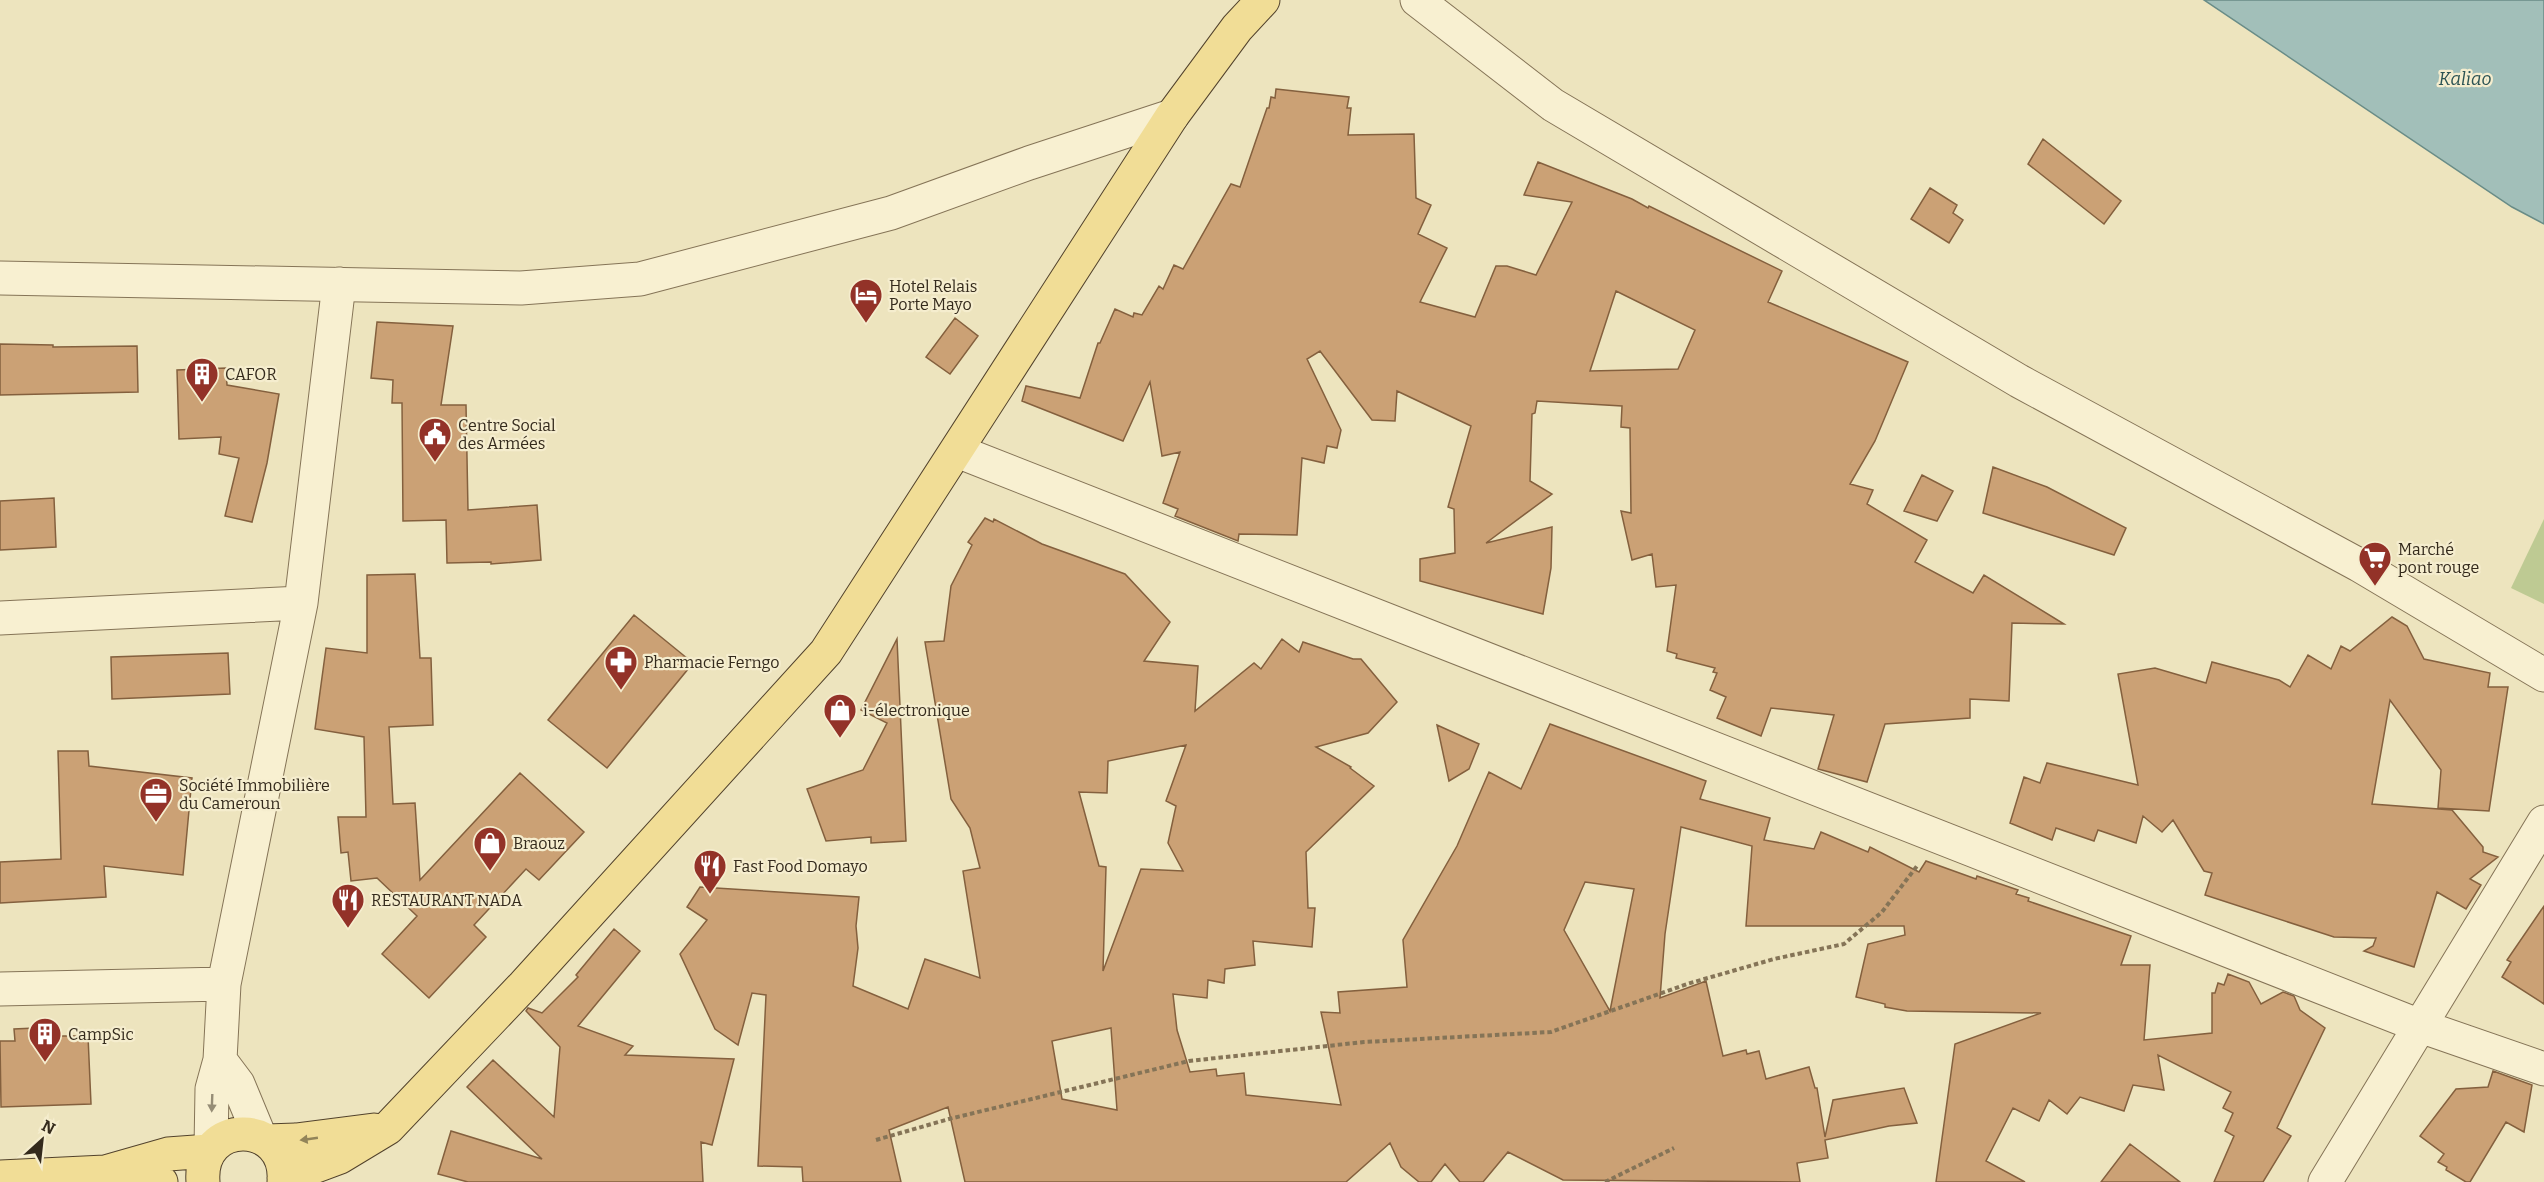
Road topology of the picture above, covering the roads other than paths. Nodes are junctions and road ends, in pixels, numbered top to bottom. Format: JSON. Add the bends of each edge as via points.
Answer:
{"nodes":[{"id":1,"x":1263,"y":0,"type":"edge"},
{"id":2,"x":1417,"y":0,"type":"edge"},
{"id":3,"x":1172,"y":116,"type":"junction"},
{"id":4,"x":0,"y":278,"type":"edge"},
{"id":5,"x":339,"y":284,"type":"junction"},
{"id":6,"x":957,"y":451,"type":"junction"},
{"id":7,"x":300,"y":603,"type":"junction"},
{"id":8,"x":0,"y":618,"type":"edge"},
{"id":9,"x":2544,"y":675,"type":"edge"},
{"id":10,"x":2544,"y":822,"type":"edge"},
{"id":11,"x":224,"y":984,"type":"junction"},
{"id":12,"x":0,"y":989,"type":"edge"},
{"id":13,"x":2420,"y":1026,"type":"junction"},
{"id":14,"x":220,"y":1060,"type":"junction"},
{"id":15,"x":2544,"y":1069,"type":"edge"},
{"id":16,"x":388,"y":1128,"type":"junction"},
{"id":17,"x":264,"y":1139,"type":"junction"},
{"id":18,"x":208,"y":1161,"type":"edge"},
{"id":19,"x":105,"y":1172,"type":"junction"},
{"id":20,"x":0,"y":1176,"type":"edge"},
{"id":21,"x":284,"y":1180,"type":"edge"},
{"id":22,"x":161,"y":1182,"type":"edge"},
{"id":23,"x":2325,"y":1182,"type":"edge"}],
"edges":[{"from":1,"to":3,"type":"main road","via":[[1237,28]]},
{"from":2,"to":9,"type":"street","via":[[1553,105],[2019,381],[2359,565]]},
{"from":3,"to":5,"type":"street","via":[[891,213],[640,279],[521,288]]},
{"from":3,"to":6,"type":"main road"},
{"from":4,"to":5,"type":"street"},
{"from":5,"to":7,"type":"street"},
{"from":6,"to":13,"type":"street"},
{"from":6,"to":16,"type":"main road","via":[[826,652],[509,1002]]},
{"from":7,"to":8,"type":"street"},
{"from":7,"to":11,"type":"street"},
{"from":10,"to":13,"type":"street"},
{"from":11,"to":12,"type":"street"},
{"from":11,"to":14,"type":"street"},
{"from":13,"to":15,"type":"street"},
{"from":13,"to":23,"type":"street"},
{"from":14,"to":17,"type":"street","via":[[238,1084]]},
{"from":14,"to":18,"type":"street","one_way":true,"via":[[212,1089]]},
{"from":16,"to":17,"type":"main road","one_way":true,"via":[[297,1140]]},
{"from":16,"to":21,"type":"main road","via":[[340,1157]]},
{"from":17,"to":18,"type":"main road","via":[[247,1134],[221,1140]]},
{"from":17,"to":21,"type":"main road","via":[[282,1161]]},
{"from":18,"to":19,"type":"main road","via":[[168,1155]]},
{"from":19,"to":20,"type":"main road"},
{"from":19,"to":22,"type":"main road"}]}
